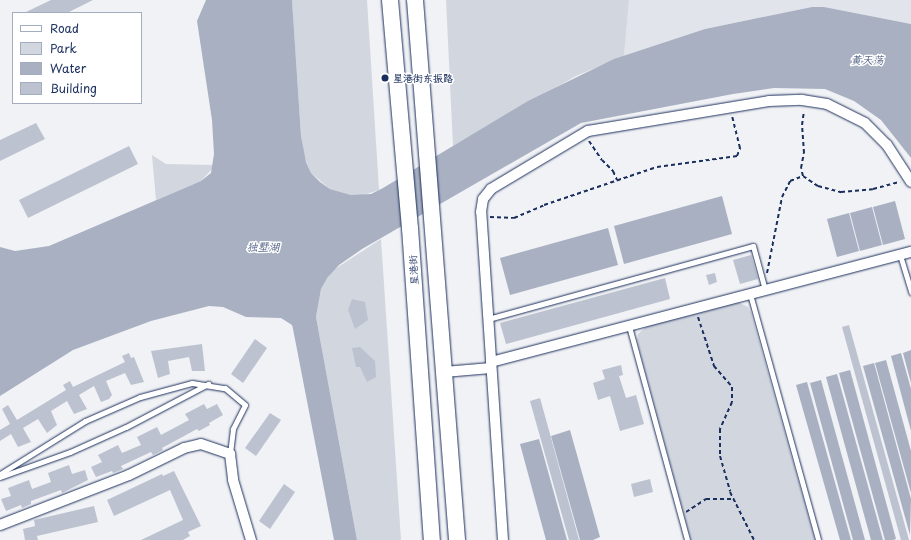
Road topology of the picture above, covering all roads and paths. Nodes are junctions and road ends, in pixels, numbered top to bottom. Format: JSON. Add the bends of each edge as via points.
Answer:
{"nodes":[{"id":1,"x":390,"y":0,"type":"edge"},
{"id":2,"x":415,"y":0,"type":"edge"},
{"id":3,"x":806,"y":100,"type":"junction"},
{"id":4,"x":729,"y":108,"type":"junction"},
{"id":5,"x":584,"y":132,"type":"junction"},
{"id":6,"x":803,"y":176,"type":"junction"},
{"id":7,"x":617,"y":180,"type":"junction"},
{"id":8,"x":910,"y":181,"type":"edge"},
{"id":9,"x":481,"y":216,"type":"junction"},
{"id":10,"x":911,"y":252,"type":"edge"},
{"id":11,"x":900,"y":255,"type":"junction"},
{"id":12,"x":764,"y":285,"type":"junction"},
{"id":13,"x":911,"y":292,"type":"edge"},
{"id":14,"x":750,"y":294,"type":"junction"},
{"id":15,"x":696,"y":308,"type":"junction"},
{"id":16,"x":488,"y":319,"type":"junction"},
{"id":17,"x":629,"y":326,"type":"junction"},
{"id":18,"x":491,"y":365,"type":"junction"},
{"id":19,"x":444,"y":372,"type":"junction"},
{"id":20,"x":208,"y":384,"type":"junction"},
{"id":21,"x":230,"y":454,"type":"junction"},
{"id":22,"x":0,"y":476,"type":"edge"},
{"id":23,"x":732,"y":499,"type":"junction"},
{"id":24,"x":680,"y":516,"type":"junction"},
{"id":25,"x":0,"y":525,"type":"edge"},
{"id":26,"x":252,"y":540,"type":"edge"},
{"id":27,"x":432,"y":540,"type":"edge"},
{"id":28,"x":457,"y":540,"type":"edge"},
{"id":29,"x":503,"y":540,"type":"edge"},
{"id":30,"x":687,"y":540,"type":"edge"},
{"id":31,"x":754,"y":540,"type":"edge"},
{"id":32,"x":818,"y":540,"type":"edge"}],
"edges":[{"from":1,"to":27,"type":"main road","name":"星港街","via":[[410,228]]},
{"from":2,"to":19,"type":"main road"},
{"from":3,"to":4,"type":"street","via":[[769,101]]},
{"from":3,"to":6,"type":"path","via":[[802,125]]},
{"from":3,"to":8,"type":"street","via":[[827,104],[865,123],[887,145]]},
{"from":4,"to":5,"type":"street"},
{"from":4,"to":7,"type":"path","via":[[740,148],[739,154],[657,167]]},
{"from":5,"to":7,"type":"path"},
{"from":5,"to":9,"type":"street","via":[[491,189],[483,199]]},
{"from":6,"to":8,"type":"path","via":[[828,191],[841,192],[873,189]]},
{"from":6,"to":12,"type":"path","via":[[798,176],[790,182],[782,197],[772,244],[770,268]]},
{"from":7,"to":9,"type":"path","via":[[509,219]]},
{"from":9,"to":16,"type":"street"},
{"from":10,"to":11,"type":"street"},
{"from":11,"to":12,"type":"street"},
{"from":11,"to":13,"type":"lane"},
{"from":12,"to":14,"type":"street"},
{"from":12,"to":16,"type":"lane","via":[[753,246]]},
{"from":14,"to":15,"type":"street"},
{"from":14,"to":32,"type":"lane"},
{"from":15,"to":17,"type":"street"},
{"from":15,"to":23,"type":"path","via":[[712,362],[730,384],[733,392],[732,402],[722,421],[718,438],[722,467]]},
{"from":16,"to":18,"type":"street"},
{"from":17,"to":18,"type":"street"},
{"from":17,"to":24,"type":"lane"},
{"from":18,"to":19,"type":"street"},
{"from":18,"to":29,"type":"street"},
{"from":19,"to":28,"type":"main road"},
{"from":20,"to":21,"type":"lane","via":[[233,392],[245,405],[234,429]]},
{"from":20,"to":22,"type":"lane","via":[[118,431],[70,452]]},
{"from":20,"to":22,"type":"lane","via":[[180,384],[128,402],[70,429]]},
{"from":21,"to":25,"type":"street","via":[[207,445],[189,446],[129,475]]},
{"from":21,"to":26,"type":"street","via":[[233,480]]},
{"from":23,"to":24,"type":"path","via":[[706,499]]},
{"from":23,"to":31,"type":"path"},
{"from":24,"to":30,"type":"lane"}]}
